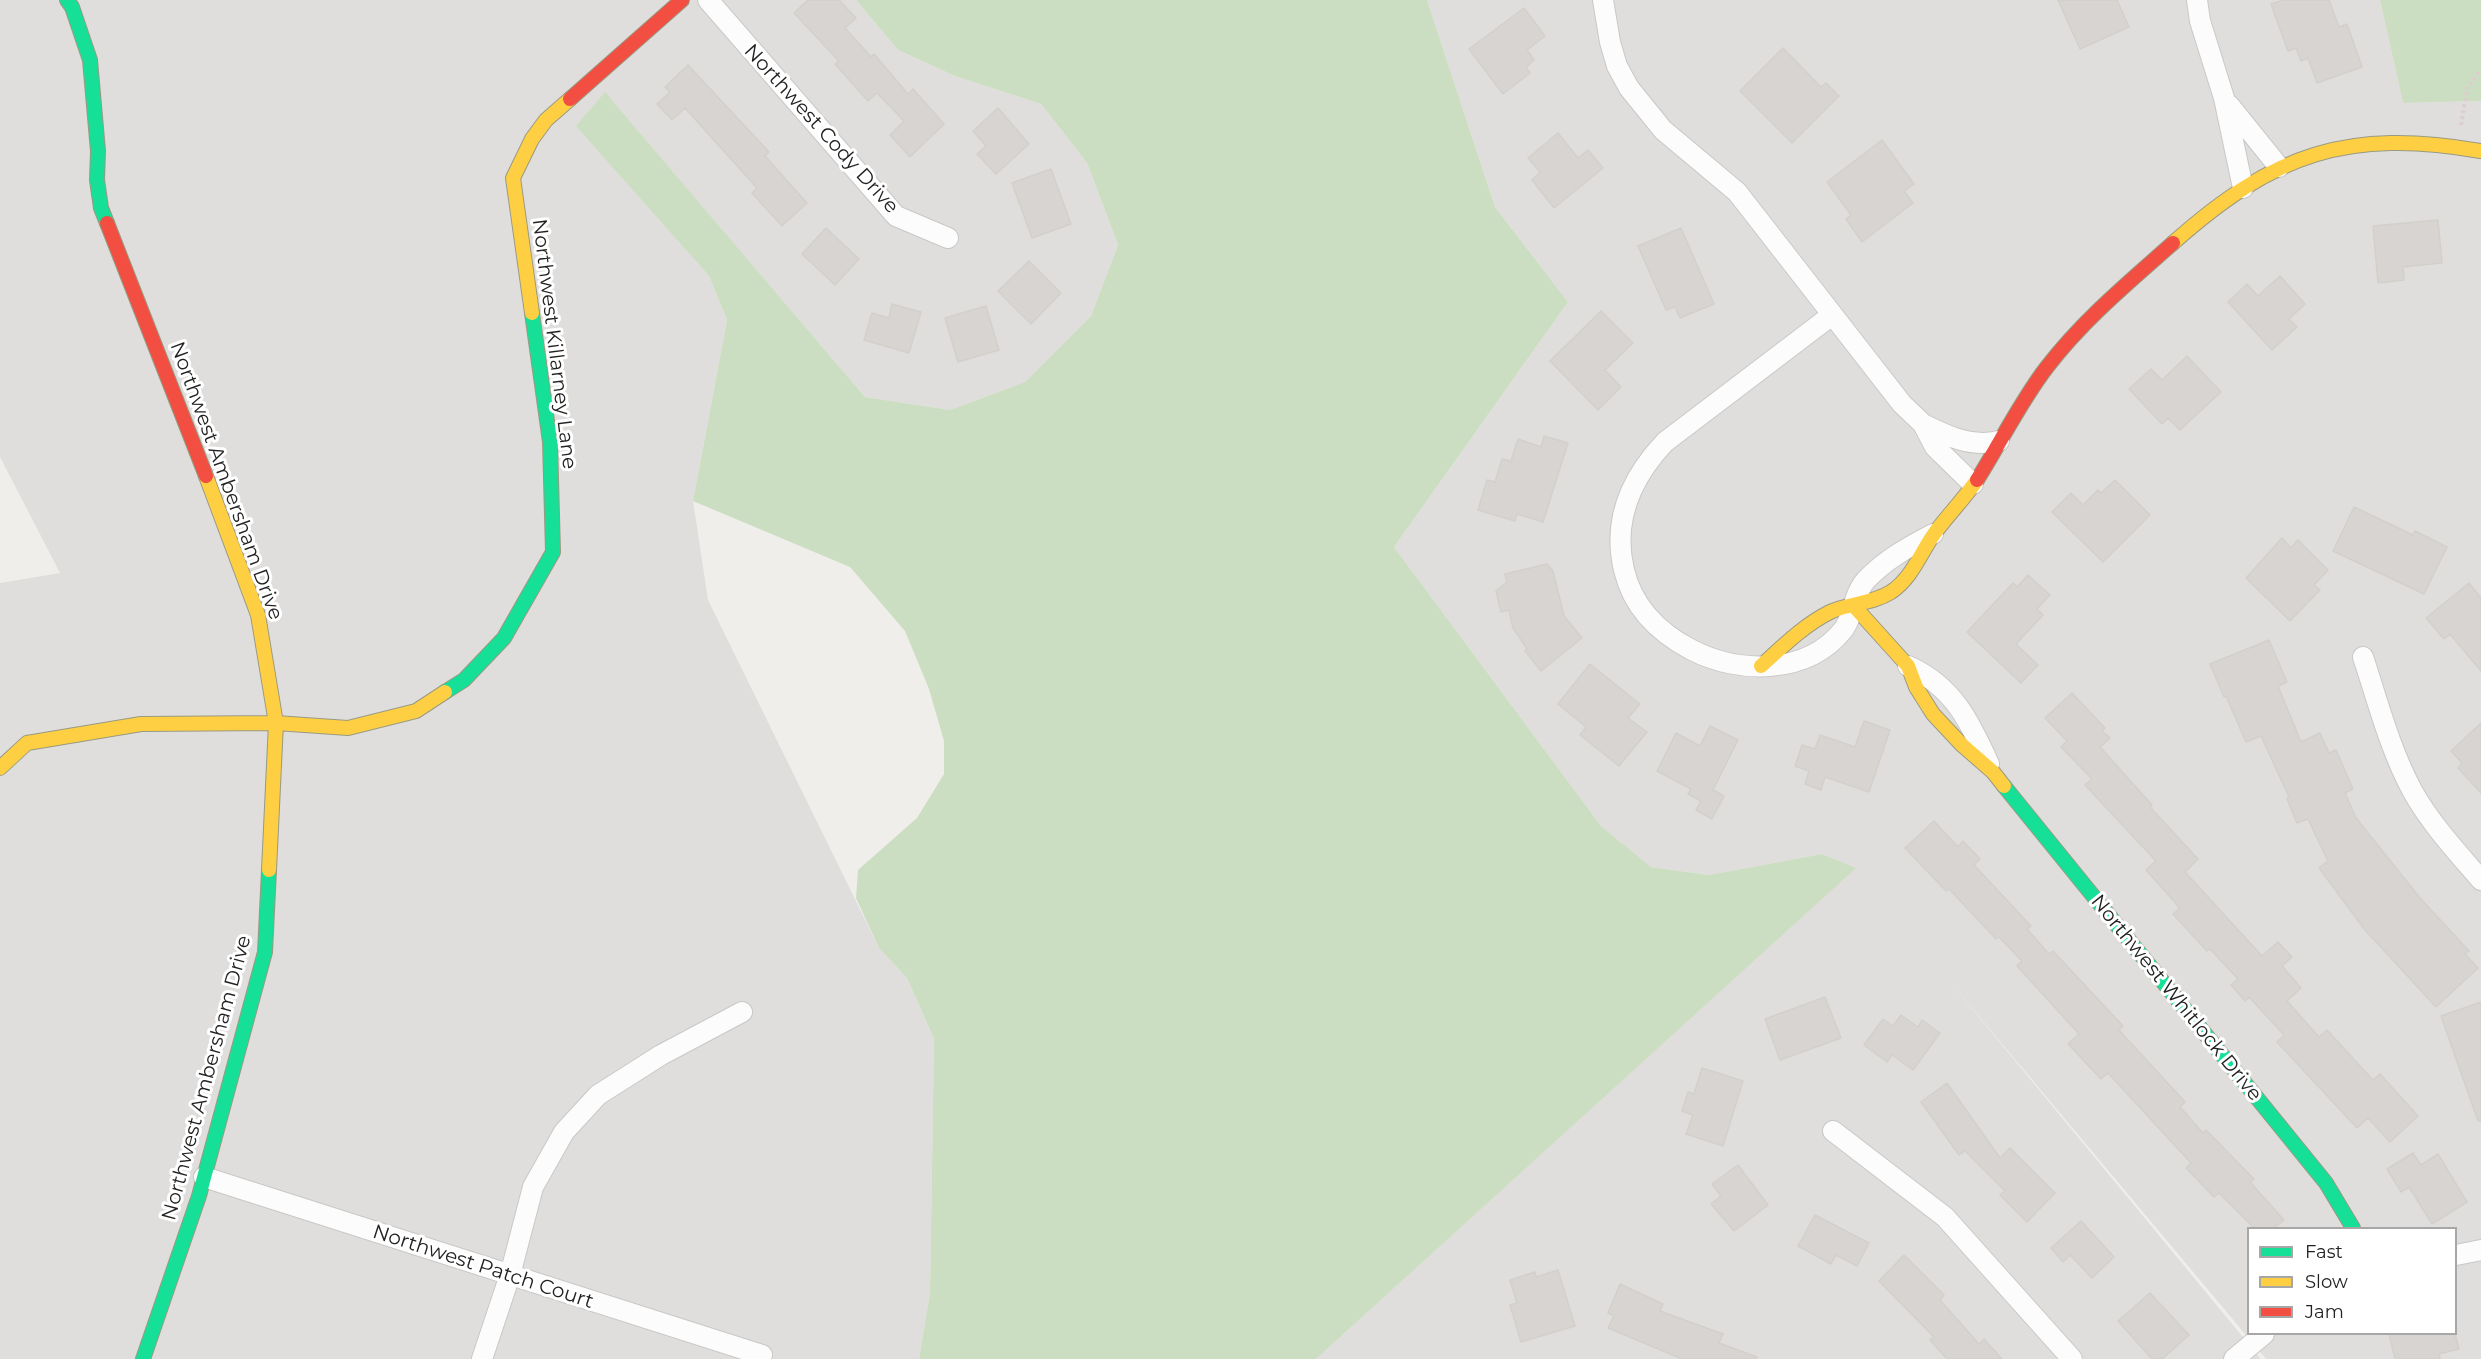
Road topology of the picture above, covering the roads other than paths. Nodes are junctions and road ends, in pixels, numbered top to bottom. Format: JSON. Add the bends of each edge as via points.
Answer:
{"nodes":[{"id":1,"x":682,"y":0,"type":"edge"},
{"id":2,"x":708,"y":0,"type":"edge"},
{"id":3,"x":1603,"y":0,"type":"edge"},
{"id":4,"x":2197,"y":0,"type":"edge"},
{"id":5,"x":69,"y":4,"type":"edge"},
{"id":6,"x":2224,"y":98,"type":"junction"},
{"id":7,"x":2481,"y":151,"type":"edge"},
{"id":8,"x":2279,"y":167,"type":"junction"},
{"id":9,"x":2243,"y":188,"type":"junction"},
{"id":10,"x":948,"y":238,"type":"dead end"},
{"id":11,"x":1833,"y":315,"type":"junction"},
{"id":12,"x":1923,"y":424,"type":"junction"},
{"id":13,"x":2000,"y":441,"type":"junction"},
{"id":14,"x":1973,"y":484,"type":"junction"},
{"id":15,"x":1935,"y":533,"type":"junction"},
{"id":16,"x":1853,"y":605,"type":"junction"},
{"id":17,"x":2363,"y":657,"type":"dead end"},
{"id":18,"x":1908,"y":666,"type":"joint"},
{"id":19,"x":276,"y":723,"type":"junction"},
{"id":20,"x":0,"y":768,"type":"edge"},
{"id":21,"x":1993,"y":772,"type":"joint"},
{"id":22,"x":2481,"y":880,"type":"edge"},
{"id":23,"x":742,"y":1012,"type":"dead end"},
{"id":24,"x":1833,"y":1131,"type":"dead end"},
{"id":25,"x":204,"y":1177,"type":"junction"},
{"id":26,"x":2353,"y":1227,"type":"edge"},
{"id":27,"x":2481,"y":1250,"type":"edge"},
{"id":28,"x":2457,"y":1255,"type":"edge"},
{"id":29,"x":510,"y":1275,"type":"junction"},
{"id":30,"x":2263,"y":1335,"type":"edge"},
{"id":31,"x":762,"y":1355,"type":"dead end"},
{"id":32,"x":143,"y":1359,"type":"edge"},
{"id":33,"x":482,"y":1359,"type":"edge"},
{"id":34,"x":2072,"y":1359,"type":"edge"},
{"id":35,"x":2234,"y":1359,"type":"edge"}],
"edges":[{"from":1,"to":19,"type":"street","name":"Northwest Killarney Lane","via":[[546,120],[513,178],[550,442],[553,552],[504,638],[464,680],[416,711],[348,728]]},
{"from":2,"to":10,"type":"street","name":"Northwest Cody Drive","via":[[896,216]]},
{"from":3,"to":11,"type":"street","via":[[1617,66],[1629,88],[1663,130],[1737,192]]},
{"from":4,"to":6,"type":"street"},
{"from":5,"to":19,"type":"street","name":"Northwest Ambersham Drive","via":[[90,60],[101,208],[258,615]]},
{"from":6,"to":8,"type":"street"},
{"from":6,"to":9,"type":"street"},
{"from":7,"to":8,"type":"street","via":[[2416,141],[2365,143],[2333,147]]},
{"from":8,"to":9,"type":"street"},
{"from":9,"to":13,"type":"street","via":[[2204,216],[2060,348]]},
{"from":11,"to":12,"type":"street","via":[[1902,404]]},
{"from":11,"to":16,"type":"street","via":[[1665,442],[1631,487],[1623,510],[1621,558],[1626,580],[1651,621],[1668,636],[1705,656],[1732,664],[1794,664],[1826,646],[1844,628]]},
{"from":12,"to":13,"type":"street","via":[[1968,442],[1985,445]]},
{"from":12,"to":14,"type":"street","via":[[1935,447]]},
{"from":13,"to":14,"type":"street"},
{"from":14,"to":15,"type":"street"},
{"from":15,"to":16,"type":"street","via":[[1883,565],[1863,583]]},
{"from":15,"to":16,"type":"street","via":[[1921,561],[1900,585],[1879,600]]},
{"from":16,"to":18,"type":"street","name":"Northwest Whitlock Drive"},
{"from":17,"to":22,"type":"street","via":[[2393,748],[2413,792]]},
{"from":18,"to":21,"type":"street","name":"Northwest Whitlock Drive","via":[[1928,674],[1968,718]]},
{"from":19,"to":20,"type":"street","name":"Northwest Killarney Lane","via":[[129,725],[27,743]]},
{"from":19,"to":25,"type":"street","name":"Northwest Ambersham Drive","via":[[265,952]]},
{"from":21,"to":26,"type":"street","name":"Northwest Whitlock Drive","via":[[2326,1183]]},
{"from":23,"to":29,"type":"street","via":[[661,1055],[598,1095],[564,1132],[533,1187]]},
{"from":24,"to":34,"type":"street","via":[[1946,1217]]},
{"from":25,"to":29,"type":"street","name":"Northwest Patch Court"},
{"from":25,"to":32,"type":"street","name":"Northwest Ambersham Drive"},
{"from":27,"to":28,"type":"street"},
{"from":29,"to":31,"type":"street","name":"Northwest Patch Court"},
{"from":29,"to":33,"type":"street"},
{"from":30,"to":35,"type":"street"}]}
